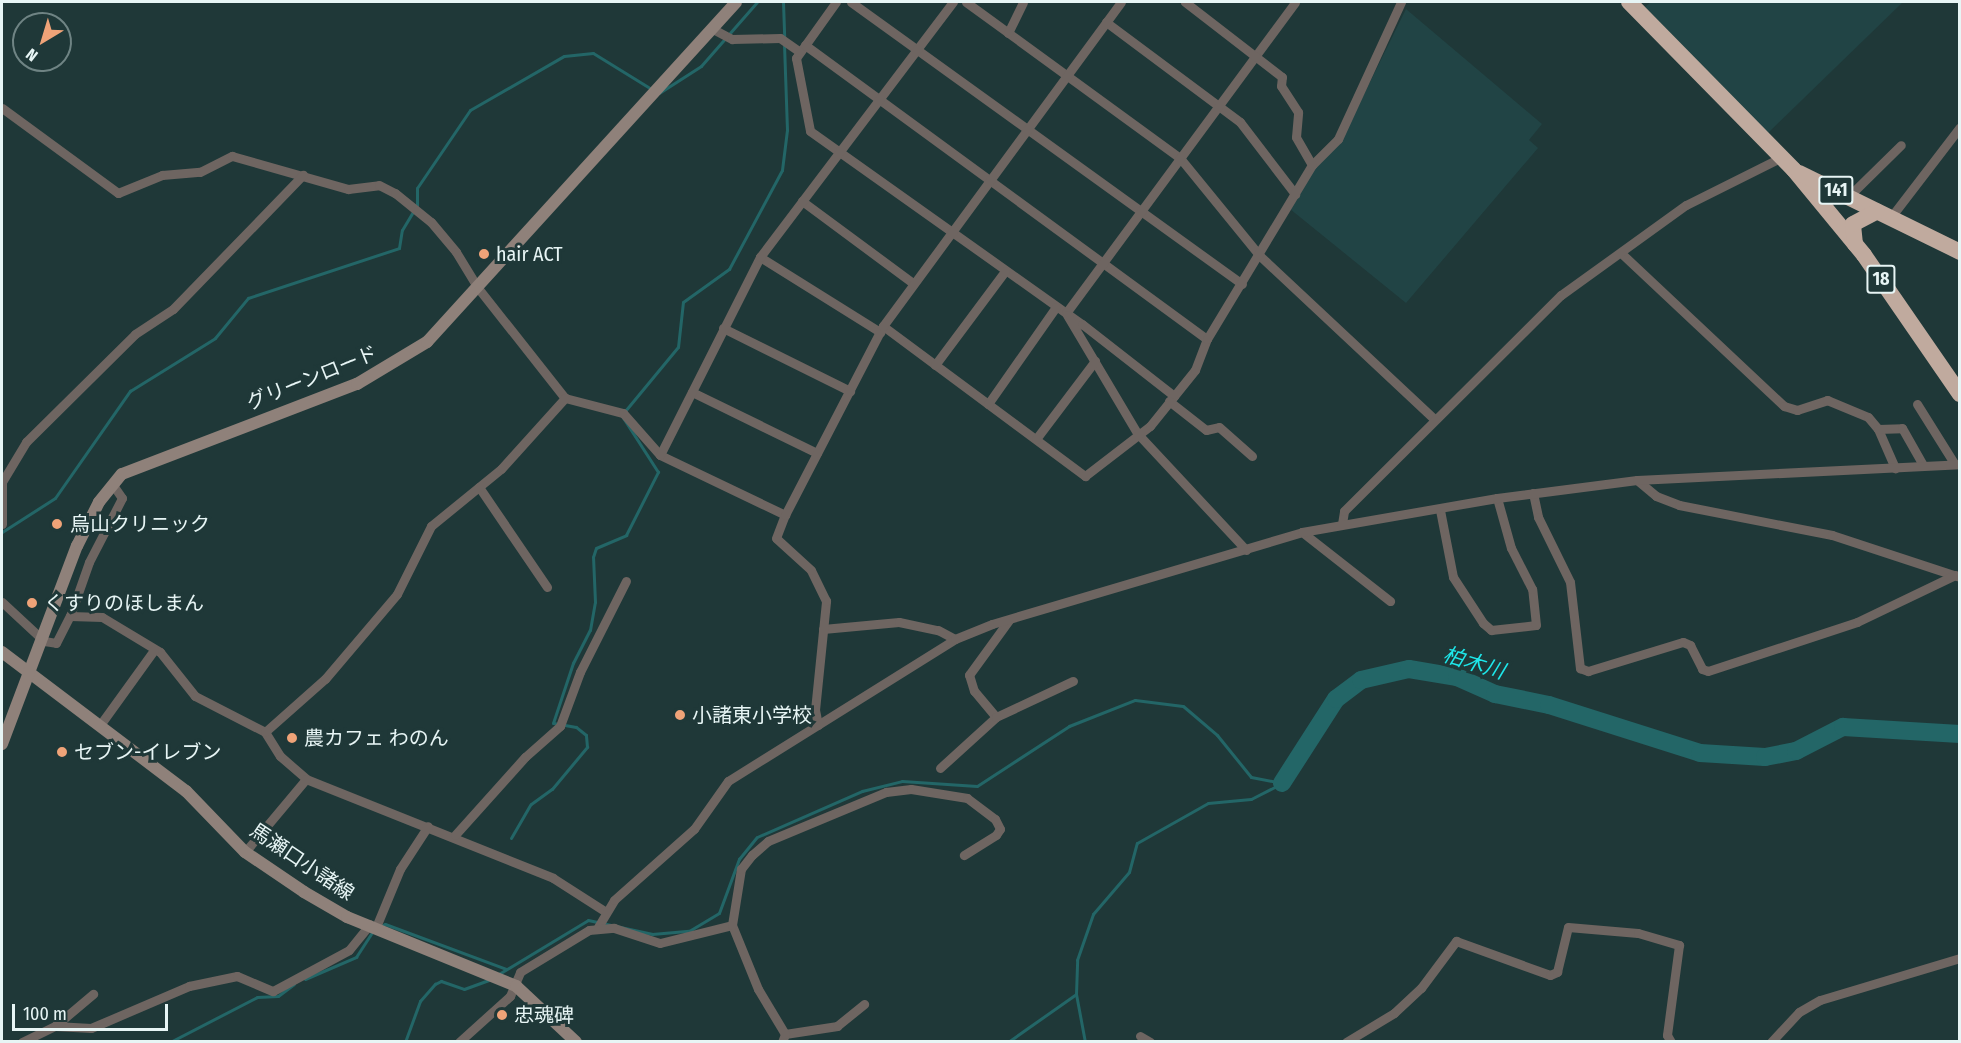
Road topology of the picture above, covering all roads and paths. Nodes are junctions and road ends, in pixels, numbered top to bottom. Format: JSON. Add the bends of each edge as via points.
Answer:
{"nodes":[{"id":1,"x":736,"y":2,"type":"edge"},
{"id":2,"x":836,"y":2,"type":"edge"},
{"id":3,"x":851,"y":2,"type":"edge"},
{"id":4,"x":953,"y":2,"type":"edge"},
{"id":5,"x":966,"y":2,"type":"edge"},
{"id":6,"x":1023,"y":2,"type":"edge"},
{"id":7,"x":1121,"y":2,"type":"edge"},
{"id":8,"x":1185,"y":2,"type":"edge"},
{"id":9,"x":1295,"y":2,"type":"edge"},
{"id":10,"x":1401,"y":2,"type":"edge"},
{"id":11,"x":1639,"y":5,"type":"edge"},
{"id":12,"x":1106,"y":22,"type":"junction"},
{"id":13,"x":711,"y":28,"type":"junction"},
{"id":14,"x":1008,"y":33,"type":"junction"},
{"id":15,"x":802,"y":48,"type":"junction"},
{"id":16,"x":917,"y":49,"type":"junction"},
{"id":17,"x":1255,"y":54,"type":"junction"},
{"id":18,"x":1066,"y":76,"type":"junction"},
{"id":19,"x":880,"y":99,"type":"junction"},
{"id":20,"x":1218,"y":105,"type":"junction"},
{"id":21,"x":2,"y":108,"type":"edge"},
{"id":22,"x":1959,"y":127,"type":"edge"},
{"id":23,"x":1027,"y":128,"type":"junction"},
{"id":24,"x":1901,"y":145,"type":"dead end"},
{"id":25,"x":839,"y":153,"type":"junction"},
{"id":26,"x":1782,"y":157,"type":"junction"},
{"id":27,"x":1180,"y":158,"type":"junction"},
{"id":28,"x":1312,"y":165,"type":"junction"},
{"id":29,"x":1794,"y":170,"type":"junction"},
{"id":30,"x":303,"y":175,"type":"junction"},
{"id":31,"x":989,"y":179,"type":"junction"},
{"id":32,"x":1295,"y":194,"type":"junction"},
{"id":33,"x":1848,"y":196,"type":"junction"},
{"id":34,"x":802,"y":201,"type":"junction"},
{"id":35,"x":1141,"y":211,"type":"junction"},
{"id":36,"x":1884,"y":214,"type":"junction"},
{"id":37,"x":950,"y":231,"type":"junction"},
{"id":38,"x":1855,"y":244,"type":"junction"},
{"id":39,"x":1959,"y":252,"type":"edge"},
{"id":40,"x":1621,"y":253,"type":"junction"},
{"id":41,"x":1260,"y":256,"type":"junction"},
{"id":42,"x":760,"y":257,"type":"junction"},
{"id":43,"x":1103,"y":263,"type":"junction"},
{"id":44,"x":1005,"y":271,"type":"junction"},
{"id":45,"x":913,"y":284,"type":"junction"},
{"id":46,"x":1242,"y":284,"type":"junction"},
{"id":47,"x":478,"y":288,"type":"junction"},
{"id":48,"x":1056,"y":307,"type":"junction"},
{"id":49,"x":1066,"y":313,"type":"junction"},
{"id":50,"x":723,"y":328,"type":"junction"},
{"id":51,"x":881,"y":329,"type":"junction"},
{"id":52,"x":1208,"y":339,"type":"junction"},
{"id":53,"x":1095,"y":361,"type":"junction"},
{"id":54,"x":935,"y":365,"type":"junction"},
{"id":55,"x":849,"y":391,"type":"junction"},
{"id":56,"x":692,"y":392,"type":"junction"},
{"id":57,"x":1959,"y":394,"type":"edge"},
{"id":58,"x":565,"y":398,"type":"junction"},
{"id":59,"x":1172,"y":398,"type":"junction"},
{"id":60,"x":988,"y":404,"type":"junction"},
{"id":61,"x":1917,"y":404,"type":"dead end"},
{"id":62,"x":1434,"y":418,"type":"junction"},
{"id":63,"x":1878,"y":429,"type":"junction"},
{"id":64,"x":1137,"y":433,"type":"junction"},
{"id":65,"x":1036,"y":439,"type":"junction"},
{"id":66,"x":817,"y":453,"type":"junction"},
{"id":67,"x":660,"y":455,"type":"junction"},
{"id":68,"x":1252,"y":456,"type":"dead end"},
{"id":69,"x":1957,"y":464,"type":"edge"},
{"id":70,"x":1923,"y":465,"type":"junction"},
{"id":71,"x":1895,"y":468,"type":"junction"},
{"id":72,"x":1637,"y":480,"type":"junction"},
{"id":73,"x":113,"y":485,"type":"junction"},
{"id":74,"x":479,"y":487,"type":"junction"},
{"id":75,"x":1533,"y":493,"type":"junction"},
{"id":76,"x":1497,"y":498,"type":"junction"},
{"id":77,"x":1440,"y":510,"type":"junction"},
{"id":78,"x":785,"y":515,"type":"junction"},
{"id":79,"x":2,"y":524,"type":"edge"},
{"id":80,"x":1342,"y":524,"type":"junction"},
{"id":81,"x":1302,"y":532,"type":"junction"},
{"id":82,"x":1246,"y":550,"type":"junction"},
{"id":83,"x":1957,"y":576,"type":"edge"},
{"id":84,"x":626,"y":581,"type":"dead end"},
{"id":85,"x":547,"y":587,"type":"dead end"},
{"id":86,"x":1390,"y":601,"type":"dead end"},
{"id":87,"x":2,"y":602,"type":"edge"},
{"id":88,"x":70,"y":616,"type":"junction"},
{"id":89,"x":1009,"y":620,"type":"junction"},
{"id":90,"x":823,"y":629,"type":"junction"},
{"id":91,"x":955,"y":639,"type":"junction"},
{"id":92,"x":44,"y":641,"type":"junction"},
{"id":93,"x":154,"y":650,"type":"junction"},
{"id":94,"x":2,"y":652,"type":"edge"},
{"id":95,"x":30,"y":674,"type":"junction"},
{"id":96,"x":1072,"y":681,"type":"dead end"},
{"id":97,"x":996,"y":717,"type":"junction"},
{"id":98,"x":100,"y":725,"type":"junction"},
{"id":99,"x":818,"y":725,"type":"junction"},
{"id":100,"x":265,"y":732,"type":"junction"},
{"id":101,"x":2,"y":744,"type":"edge"},
{"id":102,"x":940,"y":768,"type":"dead end"},
{"id":103,"x":306,"y":779,"type":"junction"},
{"id":104,"x":428,"y":826,"type":"junction"},
{"id":105,"x":455,"y":835,"type":"junction"},
{"id":106,"x":245,"y":852,"type":"junction"},
{"id":107,"x":964,"y":855,"type":"dead end"},
{"id":108,"x":606,"y":912,"type":"junction"},
{"id":109,"x":732,"y":925,"type":"junction"},
{"id":110,"x":373,"y":926,"type":"junction"},
{"id":111,"x":598,"y":927,"type":"junction"},
{"id":112,"x":1959,"y":958,"type":"edge"},
{"id":113,"x":516,"y":986,"type":"junction"},
{"id":114,"x":93,"y":994,"type":"dead end"},
{"id":115,"x":864,"y":1004,"type":"dead end"},
{"id":116,"x":55,"y":1026,"type":"junction"},
{"id":117,"x":1140,"y":1036,"type":"dead end"},
{"id":118,"x":784,"y":1038,"type":"edge"},
{"id":119,"x":22,"y":1041,"type":"edge"},
{"id":120,"x":459,"y":1041,"type":"edge"},
{"id":121,"x":576,"y":1041,"type":"edge"},
{"id":122,"x":1150,"y":1041,"type":"edge"},
{"id":123,"x":1346,"y":1041,"type":"edge"},
{"id":124,"x":1671,"y":1041,"type":"edge"},
{"id":125,"x":1771,"y":1041,"type":"edge"}],
"edges":[{"from":1,"to":13,"type":"street","name":"グリーンロード"},
{"from":2,"to":15,"type":"street"},
{"from":3,"to":16,"type":"street"},
{"from":4,"to":16,"type":"street"},
{"from":5,"to":14,"type":"street"},
{"from":6,"to":14,"type":"street"},
{"from":7,"to":12,"type":"street"},
{"from":8,"to":17,"type":"street"},
{"from":9,"to":17,"type":"street"},
{"from":10,"to":28,"type":"street","via":[[1338,139]]},
{"from":11,"to":26,"type":"highway","number":"18"},
{"from":12,"to":18,"type":"street"},
{"from":12,"to":20,"type":"street"},
{"from":13,"to":15,"type":"street","via":[[732,39],[780,38]]},
{"from":13,"to":47,"type":"street","name":"グリーンロード"},
{"from":14,"to":18,"type":"street"},
{"from":15,"to":19,"type":"street"},
{"from":15,"to":25,"type":"street","via":[[796,58],[808,128]]},
{"from":16,"to":19,"type":"street"},
{"from":16,"to":23,"type":"street"},
{"from":17,"to":20,"type":"street"},
{"from":17,"to":28,"type":"street","via":[[1282,77],[1281,86],[1298,112],[1296,137]]},
{"from":18,"to":23,"type":"street"},
{"from":18,"to":27,"type":"street"},
{"from":19,"to":25,"type":"street"},
{"from":19,"to":31,"type":"street"},
{"from":20,"to":27,"type":"street"},
{"from":20,"to":32,"type":"street","via":[[1240,122]]},
{"from":21,"to":30,"type":"street","via":[[118,193],[162,175],[200,172],[232,156]]},
{"from":22,"to":36,"type":"street"},
{"from":23,"to":31,"type":"street"},
{"from":23,"to":35,"type":"street"},
{"from":24,"to":33,"type":"street"},
{"from":25,"to":34,"type":"street"},
{"from":25,"to":37,"type":"street"},
{"from":26,"to":29,"type":"highway","number":"18"},
{"from":26,"to":40,"type":"street","via":[[1686,205]]},
{"from":27,"to":35,"type":"street"},
{"from":27,"to":41,"type":"street"},
{"from":28,"to":32,"type":"street"},
{"from":29,"to":33,"type":"highway","number":"141"},
{"from":29,"to":38,"type":"highway","number":"18"},
{"from":30,"to":47,"type":"street","via":[[348,189],[379,185],[395,193],[431,222]]},
{"from":30,"to":79,"type":"street","via":[[173,309],[135,334],[26,442],[2,482]]},
{"from":31,"to":37,"type":"street"},
{"from":31,"to":43,"type":"street"},
{"from":32,"to":41,"type":"street"},
{"from":33,"to":36,"type":"highway","number":"141"},
{"from":34,"to":42,"type":"street"},
{"from":34,"to":45,"type":"street"},
{"from":35,"to":43,"type":"street"},
{"from":35,"to":46,"type":"street"},
{"from":36,"to":38,"type":"highway","via":[[1853,224]]},
{"from":36,"to":39,"type":"highway","number":"141"},
{"from":37,"to":44,"type":"street"},
{"from":37,"to":45,"type":"street"},
{"from":38,"to":57,"type":"highway","number":"18"},
{"from":40,"to":62,"type":"street","via":[[1561,295]]},
{"from":40,"to":63,"type":"street","via":[[1784,406],[1797,410],[1827,400],[1868,417]]},
{"from":41,"to":46,"type":"street"},
{"from":41,"to":62,"type":"street"},
{"from":42,"to":50,"type":"street"},
{"from":42,"to":51,"type":"street"},
{"from":43,"to":49,"type":"street"},
{"from":43,"to":52,"type":"street"},
{"from":44,"to":48,"type":"street"},
{"from":44,"to":54,"type":"street"},
{"from":45,"to":51,"type":"street"},
{"from":46,"to":52,"type":"street"},
{"from":47,"to":58,"type":"street"},
{"from":47,"to":73,"type":"street","name":"グリーンロード","via":[[427,342],[400,362],[357,384],[153,460],[122,474]]},
{"from":48,"to":49,"type":"street"},
{"from":48,"to":60,"type":"street"},
{"from":49,"to":53,"type":"street"},
{"from":49,"to":59,"type":"street"},
{"from":50,"to":55,"type":"street"},
{"from":50,"to":56,"type":"street"},
{"from":51,"to":54,"type":"street"},
{"from":51,"to":55,"type":"street"},
{"from":52,"to":59,"type":"street","via":[[1194,370]]},
{"from":53,"to":64,"type":"street"},
{"from":53,"to":65,"type":"street"},
{"from":54,"to":60,"type":"street"},
{"from":55,"to":66,"type":"street"},
{"from":56,"to":66,"type":"street"},
{"from":56,"to":67,"type":"street"},
{"from":58,"to":67,"type":"street","via":[[623,413]]},
{"from":58,"to":74,"type":"street","via":[[501,469]]},
{"from":59,"to":64,"type":"street"},
{"from":59,"to":68,"type":"street","via":[[1206,430],[1219,427]]},
{"from":60,"to":65,"type":"street"},
{"from":61,"to":69,"type":"street"},
{"from":62,"to":80,"type":"street","via":[[1344,511]]},
{"from":63,"to":70,"type":"street","via":[[1902,428]]},
{"from":63,"to":71,"type":"street"},
{"from":64,"to":65,"type":"street","via":[[1085,476]]},
{"from":64,"to":82,"type":"street"},
{"from":66,"to":78,"type":"street"},
{"from":67,"to":78,"type":"street"},
{"from":69,"to":70,"type":"street"},
{"from":70,"to":71,"type":"street"},
{"from":71,"to":72,"type":"street"},
{"from":72,"to":75,"type":"street"},
{"from":72,"to":83,"type":"street","via":[[1656,496],[1680,505],[1832,535]]},
{"from":73,"to":88,"type":"street","via":[[122,498],[89,562]]},
{"from":73,"to":92,"type":"street","name":"グリーンロード","via":[[99,502],[77,546]]},
{"from":74,"to":85,"type":"street"},
{"from":74,"to":100,"type":"street","via":[[431,526],[398,594],[325,680]]},
{"from":75,"to":76,"type":"street"},
{"from":75,"to":83,"type":"street","via":[[1538,517],[1570,582],[1580,668],[1588,671],[1683,642],[1690,645],[1701,669],[1708,671],[1857,622]]},
{"from":76,"to":77,"type":"street"},
{"from":76,"to":77,"type":"street","via":[[1511,548],[1532,588],[1536,625],[1491,630],[1483,623],[1453,577]]},
{"from":77,"to":80,"type":"street"},
{"from":78,"to":90,"type":"street","via":[[776,538],[821,584],[826,601]]},
{"from":80,"to":81,"type":"street"},
{"from":81,"to":82,"type":"street"},
{"from":81,"to":86,"type":"street"},
{"from":82,"to":89,"type":"street"},
{"from":84,"to":105,"type":"street","via":[[580,672],[560,726],[525,757]]},
{"from":87,"to":92,"type":"street"},
{"from":88,"to":92,"type":"street","via":[[56,643]]},
{"from":88,"to":93,"type":"street","via":[[102,617]]},
{"from":89,"to":91,"type":"street"},
{"from":89,"to":97,"type":"street","via":[[969,675],[974,691]]},
{"from":90,"to":91,"type":"street","via":[[899,622],[938,630]]},
{"from":90,"to":99,"type":"street","via":[[814,710]]},
{"from":91,"to":99,"type":"street"},
{"from":92,"to":95,"type":"street","name":"グリーンロード"},
{"from":93,"to":98,"type":"street"},
{"from":93,"to":100,"type":"street","via":[[195,696]]},
{"from":94,"to":95,"type":"street","name":"馬瀬口小諸線"},
{"from":95,"to":98,"type":"street","name":"馬瀬口小諸線"},
{"from":95,"to":101,"type":"street","name":"グリーンロード"},
{"from":96,"to":97,"type":"street"},
{"from":97,"to":102,"type":"street"},
{"from":98,"to":106,"type":"street","name":"馬瀬口小諸線","via":[[186,791]]},
{"from":99,"to":108,"type":"street","via":[[728,781],[671,854],[628,886]]},
{"from":100,"to":103,"type":"street","via":[[280,756]]},
{"from":103,"to":104,"type":"street"},
{"from":103,"to":106,"type":"street"},
{"from":104,"to":105,"type":"street"},
{"from":104,"to":110,"type":"street","via":[[400,870]]},
{"from":105,"to":108,"type":"street","via":[[553,878]]},
{"from":106,"to":110,"type":"street","name":"馬瀬口小諸線","via":[[304,892]]},
{"from":107,"to":109,"type":"street","via":[[996,835],[1000,829],[995,819],[967,798],[911,789],[886,792],[768,841],[741,869]]},
{"from":108,"to":111,"type":"street"},
{"from":109,"to":111,"type":"street","via":[[660,943]]},
{"from":109,"to":118,"type":"street","via":[[758,989]]},
{"from":110,"to":113,"type":"street","name":"馬瀬口小諸線"},
{"from":110,"to":116,"type":"street","via":[[349,950],[273,991],[237,976],[189,986],[91,1028]]},
{"from":111,"to":113,"type":"street","via":[[532,961],[520,972]]},
{"from":112,"to":125,"type":"street","via":[[1820,1000],[1799,1012]]},
{"from":113,"to":120,"type":"street"},
{"from":113,"to":121,"type":"street","name":"馬瀬口小諸線"},
{"from":114,"to":116,"type":"street"},
{"from":115,"to":118,"type":"street","via":[[837,1026]]},
{"from":116,"to":119,"type":"street"},
{"from":117,"to":122,"type":"street"},
{"from":123,"to":124,"type":"street","via":[[1394,1013],[1421,988],[1456,941],[1550,975],[1557,972],[1568,927],[1638,933],[1679,945],[1667,1035]]}]}
